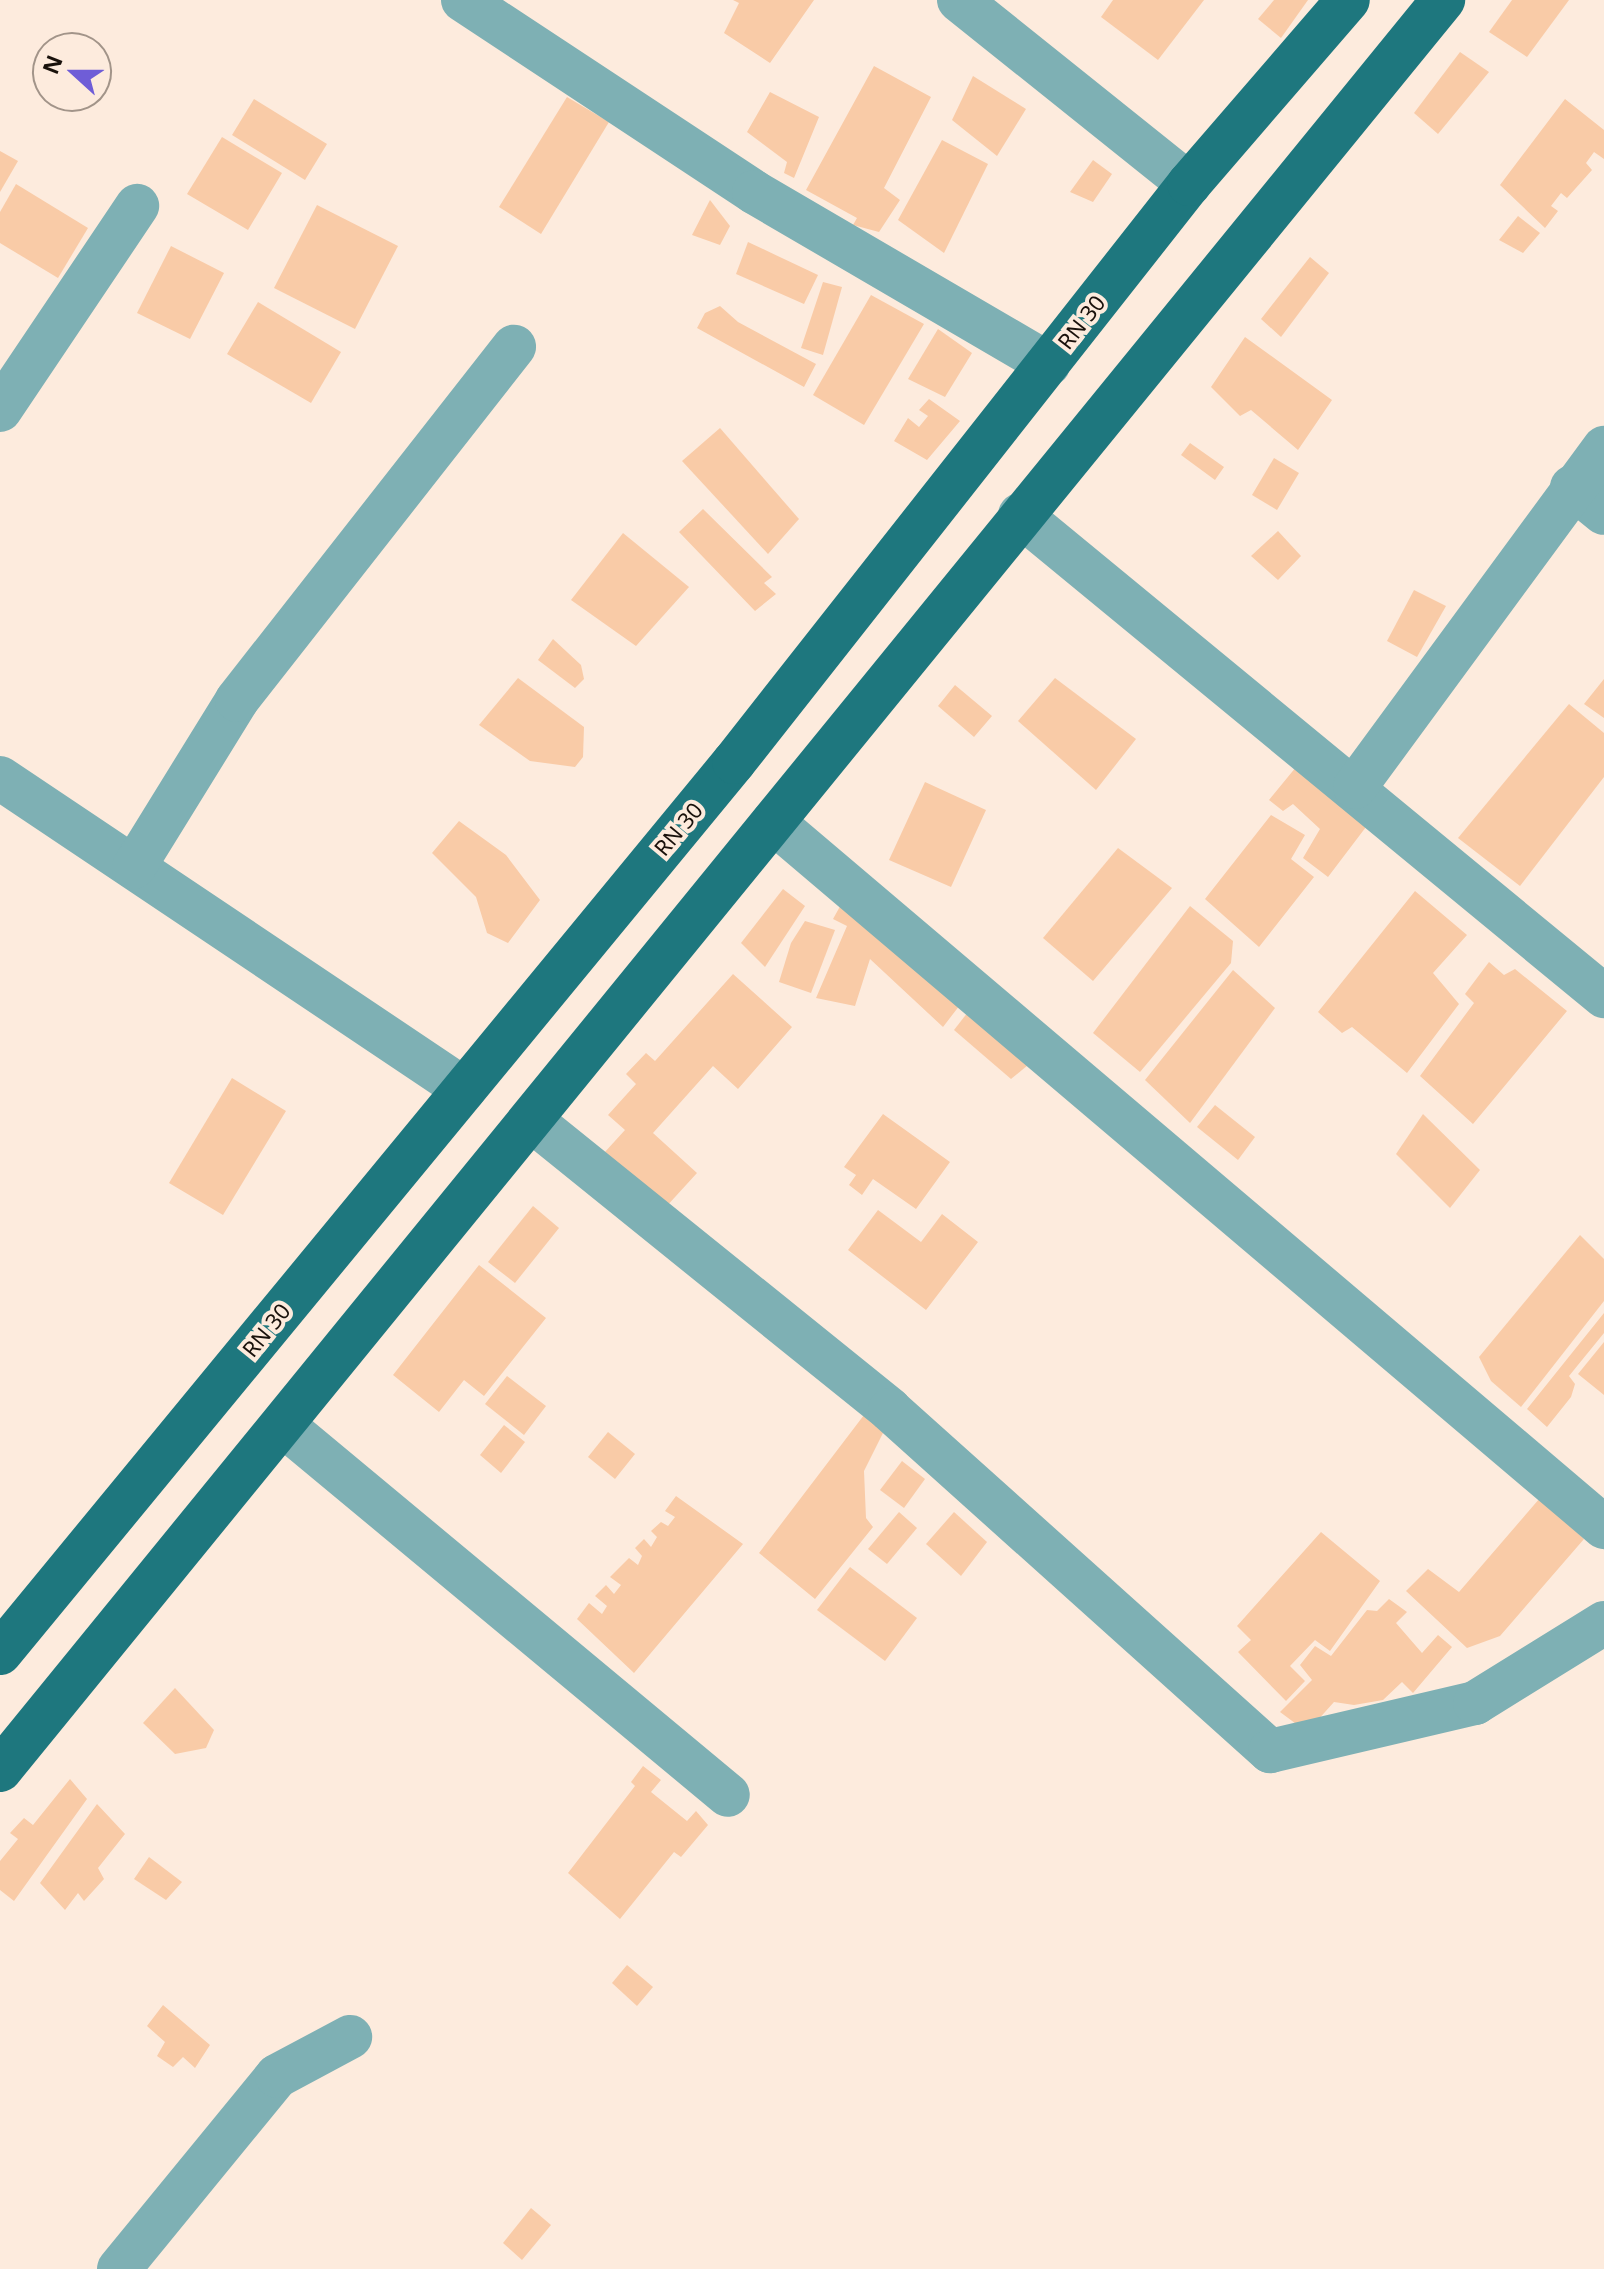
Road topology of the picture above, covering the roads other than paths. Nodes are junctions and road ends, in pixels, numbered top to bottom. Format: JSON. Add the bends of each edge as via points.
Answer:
{"nodes":[{"id":1,"x":463,"y":0,"type":"edge"},
{"id":2,"x":959,"y":0,"type":"edge"},
{"id":3,"x":1348,"y":0,"type":"edge"},
{"id":4,"x":1443,"y":0,"type":"edge"},
{"id":5,"x":1189,"y":184,"type":"junction"},
{"id":6,"x":137,"y":206,"type":"dead end"},
{"id":7,"x":514,"y":347,"type":"dead end"},
{"id":8,"x":1048,"y":364,"type":"junction"},
{"id":9,"x":0,"y":410,"type":"edge"},
{"id":10,"x":1604,"y":448,"type":"edge"},
{"id":11,"x":1588,"y":500,"type":"edge"},
{"id":12,"x":1020,"y":515,"type":"junction"},
{"id":13,"x":0,"y":778,"type":"edge"},
{"id":14,"x":1355,"y":787,"type":"junction"},
{"id":15,"x":773,"y":822,"type":"junction"},
{"id":16,"x":134,"y":867,"type":"junction"},
{"id":17,"x":1604,"y":996,"type":"edge"},
{"id":18,"x":464,"y":1089,"type":"junction"},
{"id":19,"x":531,"y":1120,"type":"junction"},
{"id":20,"x":284,"y":1426,"type":"junction"},
{"id":21,"x":1604,"y":1527,"type":"edge"},
{"id":22,"x":1604,"y":1623,"type":"edge"},
{"id":23,"x":0,"y":1653,"type":"edge"},
{"id":24,"x":0,"y":1770,"type":"edge"},
{"id":25,"x":728,"y":1795,"type":"dead end"},
{"id":26,"x":350,"y":2037,"type":"dead end"},
{"id":27,"x":119,"y":2269,"type":"edge"}],
"edges":[{"from":1,"to":8,"type":"street","via":[[778,207]]},
{"from":2,"to":5,"type":"street"},
{"from":3,"to":5,"type":"main road","name":"RN 30","number":"RN 30"},
{"from":4,"to":12,"type":"main road"},
{"from":5,"to":8,"type":"main road","name":"RN 30","number":"RN 30"},
{"from":6,"to":9,"type":"street"},
{"from":7,"to":16,"type":"street","via":[[237,700]]},
{"from":8,"to":18,"type":"main road","name":"RN 30","number":"RN 30","via":[[734,762]]},
{"from":10,"to":11,"type":"street"},
{"from":11,"to":14,"type":"street"},
{"from":12,"to":14,"type":"street"},
{"from":12,"to":15,"type":"main road"},
{"from":13,"to":16,"type":"street"},
{"from":14,"to":17,"type":"street"},
{"from":15,"to":19,"type":"main road"},
{"from":15,"to":21,"type":"street"},
{"from":16,"to":18,"type":"street"},
{"from":18,"to":23,"type":"main road","name":"RN 30","number":"RN 30"},
{"from":19,"to":20,"type":"main road"},
{"from":19,"to":22,"type":"street","via":[[890,1410],[1270,1751],[1475,1703]]},
{"from":20,"to":24,"type":"main road"},
{"from":20,"to":25,"type":"street"},
{"from":26,"to":27,"type":"street","via":[[277,2076]]}]}
